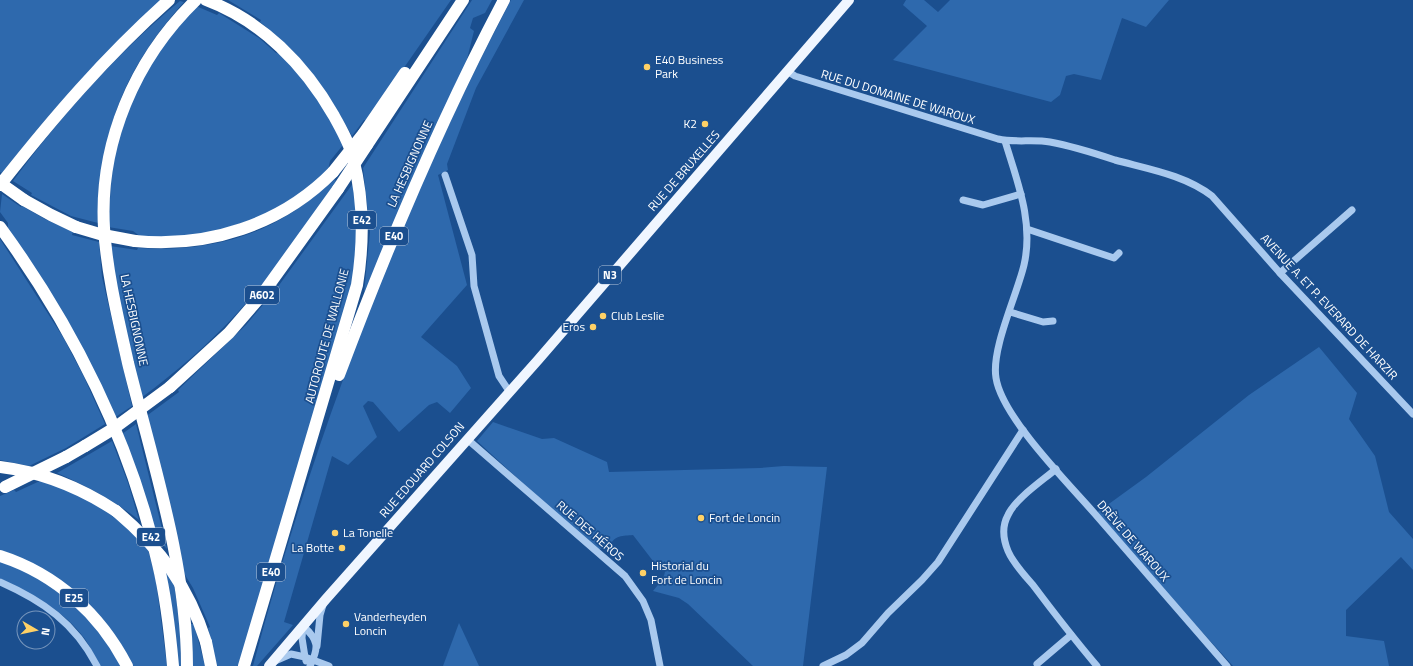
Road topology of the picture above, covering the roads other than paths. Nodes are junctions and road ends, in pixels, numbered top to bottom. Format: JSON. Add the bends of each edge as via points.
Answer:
{"nodes":[{"id":1,"x":169,"y":0,"type":"edge"},
{"id":2,"x":196,"y":0,"type":"edge"},
{"id":3,"x":206,"y":0,"type":"edge"},
{"id":4,"x":455,"y":0,"type":"edge"},
{"id":5,"x":463,"y":0,"type":"edge"},
{"id":6,"x":504,"y":0,"type":"edge"},
{"id":7,"x":849,"y":0,"type":"edge"},
{"id":8,"x":787,"y":71,"type":"junction"},
{"id":9,"x":1005,"y":141,"type":"junction"},
{"id":10,"x":445,"y":175,"type":"dead end"},
{"id":11,"x":0,"y":184,"type":"edge"},
{"id":12,"x":1021,"y":194,"type":"junction"},
{"id":13,"x":963,"y":200,"type":"dead end"},
{"id":14,"x":1352,"y":210,"type":"dead end"},
{"id":15,"x":1229,"y":215,"type":"joint"},
{"id":16,"x":1,"y":228,"type":"edge"},
{"id":17,"x":1027,"y":228,"type":"junction"},
{"id":18,"x":1119,"y":253,"type":"dead end"},
{"id":19,"x":1280,"y":273,"type":"junction"},
{"id":20,"x":1010,"y":312,"type":"junction"},
{"id":21,"x":1053,"y":321,"type":"dead end"},
{"id":22,"x":538,"y":360,"type":"joint"},
{"id":23,"x":509,"y":391,"type":"junction"},
{"id":24,"x":1413,"y":414,"type":"edge"},
{"id":25,"x":1023,"y":430,"type":"junction"},
{"id":26,"x":467,"y":438,"type":"junction"},
{"id":27,"x":0,"y":467,"type":"edge"},
{"id":28,"x":1056,"y":469,"type":"junction"},
{"id":29,"x":300,"y":479,"type":"junction"},
{"id":30,"x":2,"y":488,"type":"edge"},
{"id":31,"x":0,"y":556,"type":"edge"},
{"id":32,"x":0,"y":582,"type":"edge"},
{"id":33,"x":324,"y":602,"type":"junction"},
{"id":34,"x":303,"y":626,"type":"junction"},
{"id":35,"x":1070,"y":635,"type":"junction"},
{"id":36,"x":317,"y":646,"type":"junction"},
{"id":37,"x":305,"y":657,"type":"junction"},
{"id":38,"x":311,"y":663,"type":"edge"},
{"id":39,"x":271,"y":664,"type":"edge"},
{"id":40,"x":1037,"y":664,"type":"dead end"},
{"id":41,"x":97,"y":666,"type":"edge"},
{"id":42,"x":127,"y":666,"type":"edge"},
{"id":43,"x":173,"y":666,"type":"edge"},
{"id":44,"x":187,"y":666,"type":"edge"},
{"id":45,"x":210,"y":666,"type":"edge"},
{"id":46,"x":244,"y":666,"type":"edge"},
{"id":47,"x":306,"y":666,"type":"edge"},
{"id":48,"x":329,"y":666,"type":"edge"},
{"id":49,"x":660,"y":666,"type":"edge"},
{"id":50,"x":823,"y":666,"type":"edge"},
{"id":51,"x":1097,"y":666,"type":"edge"},
{"id":52,"x":1227,"y":666,"type":"edge"}],
"edges":[{"from":1,"to":11,"type":"highway","via":[[129,37],[71,98]]},
{"from":2,"to":44,"type":"highway","name":"LA HESBIGNONNE","via":[[163,36],[129,94],[117,125],[109,158],[104,226],[111,284],[174,552],[183,604]]},
{"from":3,"to":29,"type":"highway","name":"AUTOROUTE DE WALLONIE","number":"E42","via":[[265,34],[307,75],[329,107],[347,141],[360,189],[363,237],[357,285]]},
{"from":4,"to":11,"type":"highway","bridge":true,"via":[[364,133],[333,172],[294,204],[243,229],[194,241],[135,241],[76,227],[51,216]]},
{"from":5,"to":30,"type":"highway","number":"A602","bridge":true,"via":[[338,189],[261,296],[229,333],[170,387],[113,429],[66,457]]},
{"from":6,"to":29,"type":"highway","name":"LA HESBIGNONNE","number":"E40","via":[[407,204]]},
{"from":7,"to":8,"type":"main road","name":"RUE DE BRUXELLES","number":"N3"},
{"from":8,"to":9,"type":"street","name":"RUE DU DOMAINE DE WAROUX","via":[[795,76]]},
{"from":8,"to":22,"type":"main road","name":"RUE DE BRUXELLES","number":"N3"},
{"from":9,"to":12,"type":"street"},
{"from":9,"to":15,"type":"street","name":"RUE DU DOMAINE DE WAROUX","via":[[1049,142],[1181,179],[1202,188]]},
{"from":10,"to":23,"type":"street","via":[[472,255],[474,286],[499,376]]},
{"from":12,"to":13,"type":"street","via":[[983,205]]},
{"from":12,"to":17,"type":"street"},
{"from":14,"to":19,"type":"street"},
{"from":15,"to":19,"type":"street","name":"AVENUE A. ET P. EVERARD DE HARZIR"},
{"from":16,"to":43,"type":"highway","number":"E42","via":[[65,328],[97,389],[120,441],[135,482],[158,564]]},
{"from":17,"to":18,"type":"street","via":[[1114,258]]},
{"from":17,"to":20,"type":"street","via":[[1025,263]]},
{"from":19,"to":24,"type":"street","name":"AVENUE A. ET P. EVERARD DE HARZIR"},
{"from":20,"to":21,"type":"street","via":[[1043,322]]},
{"from":20,"to":25,"type":"street","via":[[996,354],[995,377],[1001,398]]},
{"from":22,"to":23,"type":"main road","name":"RUE EDOUARD COLSON","number":"N3"},
{"from":23,"to":26,"type":"main road","name":"RUE EDOUARD COLSON","number":"N3"},
{"from":25,"to":28,"type":"street","name":"DRÈVE DE WAROUX"},
{"from":25,"to":50,"type":"street","via":[[938,562],[862,642],[846,655]]},
{"from":26,"to":33,"type":"main road","name":"RUE EDOUARD COLSON","number":"N3"},
{"from":26,"to":49,"type":"street","name":"RUE DES HÉROS","via":[[625,576],[643,601],[651,620]]},
{"from":27,"to":45,"type":"highway","bridge":true,"via":[[58,480],[93,496],[116,511],[155,547],[180,582],[193,608],[206,642]]},
{"from":28,"to":35,"type":"street","via":[[1014,505],[1004,526],[1004,536],[1008,551],[1017,565]]},
{"from":28,"to":52,"type":"street","name":"DRÈVE DE WAROUX"},
{"from":29,"to":46,"type":"highway","number":"E40"},
{"from":31,"to":42,"type":"highway","number":"E25","via":[[27,566],[73,596],[102,626]]},
{"from":32,"to":41,"type":"street","via":[[43,604],[64,620],[79,637]]},
{"from":33,"to":34,"type":"main road","name":"RUE EDOUARD COLSON","number":"N3"},
{"from":33,"to":36,"type":"street"},
{"from":34,"to":36,"type":"street","via":[[313,635]]},
{"from":34,"to":37,"type":"street"},
{"from":34,"to":39,"type":"main road","name":"RUE EDOUARD COLSON","number":"N3"},
{"from":35,"to":40,"type":"street"},
{"from":35,"to":51,"type":"street"},
{"from":36,"to":38,"type":"street"},
{"from":37,"to":38,"type":"street"},
{"from":37,"to":39,"type":"street","via":[[291,654]]},
{"from":37,"to":47,"type":"street"},
{"from":38,"to":48,"type":"street"}]}
